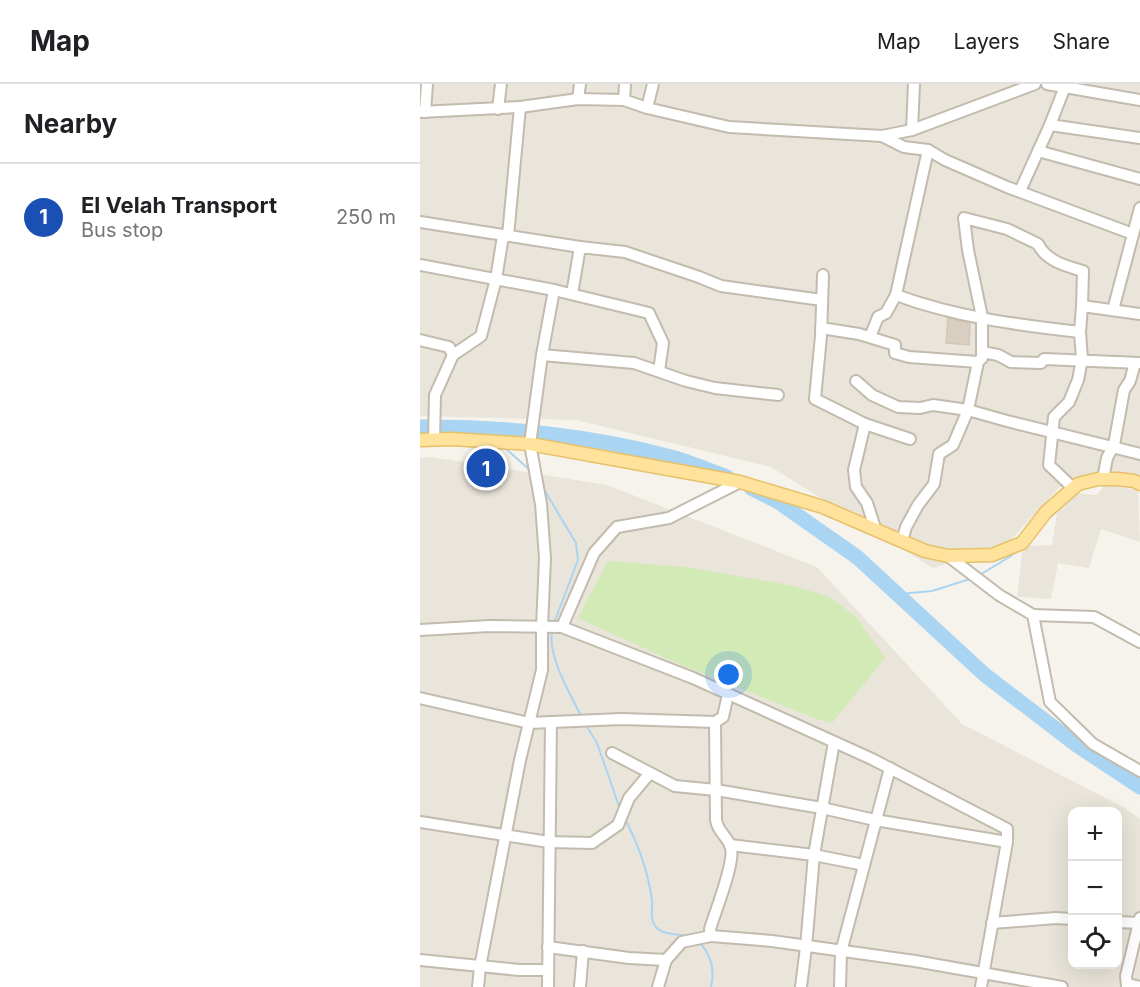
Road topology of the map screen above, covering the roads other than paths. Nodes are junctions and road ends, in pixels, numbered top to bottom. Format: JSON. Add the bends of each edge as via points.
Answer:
{"nodes":[{"id":1,"x":427,"y":84,"type":"edge"},
{"id":2,"x":501,"y":84,"type":"edge"},
{"id":3,"x":579,"y":84,"type":"edge"},
{"id":4,"x":625,"y":84,"type":"edge"},
{"id":5,"x":653,"y":84,"type":"edge"},
{"id":6,"x":914,"y":84,"type":"edge"},
{"id":7,"x":1035,"y":84,"type":"edge"},
{"id":8,"x":1047,"y":84,"type":"edge"},
{"id":9,"x":1066,"y":86,"type":"edge"},
{"id":10,"x":578,"y":99,"type":"junction"},
{"id":11,"x":624,"y":100,"type":"junction"},
{"id":12,"x":1140,"y":100,"type":"edge"},
{"id":13,"x":520,"y":107,"type":"junction"},
{"id":14,"x":646,"y":108,"type":"junction"},
{"id":15,"x":498,"y":109,"type":"junction"},
{"id":16,"x":422,"y":112,"type":"edge"},
{"id":17,"x":1050,"y":125,"type":"junction"},
{"id":18,"x":912,"y":130,"type":"junction"},
{"id":19,"x":882,"y":136,"type":"junction"},
{"id":20,"x":1140,"y":138,"type":"edge"},
{"id":21,"x":928,"y":150,"type":"junction"},
{"id":22,"x":1038,"y":151,"type":"junction"},
{"id":23,"x":1140,"y":179,"type":"edge"},
{"id":24,"x":1020,"y":191,"type":"junction"},
{"id":25,"x":1140,"y":208,"type":"edge"},
{"id":26,"x":1138,"y":220,"type":"edge"},
{"id":27,"x":420,"y":222,"type":"edge"},
{"id":28,"x":1133,"y":234,"type":"junction"},
{"id":29,"x":506,"y":236,"type":"junction"},
{"id":30,"x":580,"y":247,"type":"junction"},
{"id":31,"x":420,"y":265,"type":"edge"},
{"id":32,"x":823,"y":275,"type":"dead end"},
{"id":33,"x":496,"y":279,"type":"junction"},
{"id":34,"x":554,"y":290,"type":"junction"},
{"id":35,"x":572,"y":294,"type":"junction"},
{"id":36,"x":896,"y":295,"type":"junction"},
{"id":37,"x":822,"y":300,"type":"junction"},
{"id":38,"x":1082,"y":306,"type":"junction"},
{"id":39,"x":1113,"y":310,"type":"junction"},
{"id":40,"x":1140,"y":314,"type":"edge"},
{"id":41,"x":982,"y":317,"type":"junction"},
{"id":42,"x":821,"y":328,"type":"junction"},
{"id":43,"x":1080,"y":332,"type":"junction"},
{"id":44,"x":870,"y":337,"type":"junction"},
{"id":45,"x":420,"y":340,"type":"edge"},
{"id":46,"x":453,"y":355,"type":"junction"},
{"id":47,"x":542,"y":355,"type":"junction"},
{"id":48,"x":980,"y":357,"type":"junction"},
{"id":49,"x":1082,"y":359,"type":"junction"},
{"id":50,"x":1137,"y":363,"type":"edge"},
{"id":51,"x":659,"y":371,"type":"junction"},
{"id":52,"x":856,"y":381,"type":"dead end"},
{"id":53,"x":778,"y":395,"type":"dead end"},
{"id":54,"x":968,"y":410,"type":"junction"},
{"id":55,"x":865,"y":424,"type":"junction"},
{"id":56,"x":1053,"y":432,"type":"junction"},
{"id":57,"x":434,"y":439,"type":"junction"},
{"id":58,"x":420,"y":440,"type":"edge"},
{"id":59,"x":910,"y":440,"type":"dead end"},
{"id":60,"x":530,"y":444,"type":"junction"},
{"id":61,"x":1112,"y":448,"type":"junction"},
{"id":62,"x":1140,"y":454,"type":"edge"},
{"id":63,"x":1103,"y":479,"type":"junction"},
{"id":64,"x":740,"y":482,"type":"junction"},
{"id":65,"x":1140,"y":484,"type":"edge"},
{"id":66,"x":1073,"y":488,"type":"junction"},
{"id":67,"x":875,"y":528,"type":"junction"},
{"id":68,"x":902,"y":541,"type":"junction"},
{"id":69,"x":948,"y":556,"type":"junction"},
{"id":70,"x":1033,"y":615,"type":"junction"},
{"id":71,"x":542,"y":627,"type":"junction"},
{"id":72,"x":562,"y":627,"type":"junction"},
{"id":73,"x":420,"y":630,"type":"edge"},
{"id":74,"x":1140,"y":642,"type":"edge"},
{"id":75,"x":728,"y":694,"type":"junction"},
{"id":76,"x":420,"y":698,"type":"edge"},
{"id":77,"x":551,"y":722,"type":"junction"},
{"id":78,"x":715,"y":722,"type":"junction"},
{"id":79,"x":529,"y":723,"type":"junction"},
{"id":80,"x":834,"y":741,"type":"junction"},
{"id":81,"x":612,"y":753,"type":"dead end"},
{"id":82,"x":890,"y":768,"type":"junction"},
{"id":83,"x":1140,"y":771,"type":"edge"},
{"id":84,"x":650,"y":773,"type":"junction"},
{"id":85,"x":716,"y":790,"type":"junction"},
{"id":86,"x":822,"y":808,"type":"junction"},
{"id":87,"x":875,"y":819,"type":"junction"},
{"id":88,"x":420,"y":822,"type":"edge"},
{"id":89,"x":506,"y":835,"type":"junction"},
{"id":90,"x":549,"y":842,"type":"junction"},
{"id":91,"x":1007,"y":842,"type":"junction"},
{"id":92,"x":730,"y":845,"type":"junction"},
{"id":93,"x":814,"y":855,"type":"junction"},
{"id":94,"x":864,"y":865,"type":"junction"},
{"id":95,"x":1068,"y":919,"type":"edge"},
{"id":96,"x":1140,"y":921,"type":"edge"},
{"id":97,"x":1122,"y":922,"type":"edge"},
{"id":98,"x":992,"y":923,"type":"junction"},
{"id":99,"x":711,"y":936,"type":"junction"},
{"id":100,"x":548,"y":947,"type":"junction"},
{"id":101,"x":806,"y":947,"type":"junction"},
{"id":102,"x":583,"y":951,"type":"junction"},
{"id":103,"x":841,"y":952,"type":"junction"},
{"id":104,"x":420,"y":960,"type":"edge"},
{"id":105,"x":666,"y":960,"type":"junction"},
{"id":106,"x":480,"y":967,"type":"junction"},
{"id":107,"x":548,"y":970,"type":"junction"},
{"id":108,"x":984,"y":972,"type":"junction"},
{"id":109,"x":1127,"y":986,"type":"edge"},
{"id":110,"x":478,"y":987,"type":"edge"},
{"id":111,"x":549,"y":987,"type":"edge"},
{"id":112,"x":580,"y":987,"type":"edge"},
{"id":113,"x":658,"y":987,"type":"edge"},
{"id":114,"x":801,"y":987,"type":"edge"},
{"id":115,"x":840,"y":987,"type":"edge"},
{"id":116,"x":981,"y":987,"type":"edge"},
{"id":117,"x":1062,"y":987,"type":"edge"},
{"id":118,"x":1140,"y":987,"type":"edge"}],
"edges":[{"from":1,"to":16,"type":"street"},
{"from":2,"to":15,"type":"street"},
{"from":3,"to":10,"type":"street"},
{"from":4,"to":11,"type":"street"},
{"from":5,"to":14,"type":"street"},
{"from":6,"to":18,"type":"street"},
{"from":7,"to":18,"type":"street"},
{"from":8,"to":9,"type":"street"},
{"from":9,"to":12,"type":"street"},
{"from":9,"to":17,"type":"street"},
{"from":10,"to":11,"type":"street"},
{"from":10,"to":13,"type":"street"},
{"from":11,"to":14,"type":"street"},
{"from":13,"to":15,"type":"street"},
{"from":13,"to":29,"type":"street"},
{"from":14,"to":19,"type":"street","via":[[729,127]]},
{"from":15,"to":16,"type":"street"},
{"from":17,"to":20,"type":"street"},
{"from":17,"to":22,"type":"street"},
{"from":18,"to":19,"type":"street"},
{"from":19,"to":21,"type":"street","via":[[904,147]]},
{"from":21,"to":24,"type":"street"},
{"from":21,"to":36,"type":"street"},
{"from":22,"to":23,"type":"street"},
{"from":22,"to":24,"type":"street"},
{"from":24,"to":28,"type":"street"},
{"from":25,"to":26,"type":"street"},
{"from":26,"to":28,"type":"street"},
{"from":27,"to":29,"type":"street"},
{"from":28,"to":39,"type":"street"},
{"from":29,"to":30,"type":"street"},
{"from":29,"to":33,"type":"street"},
{"from":30,"to":35,"type":"street"},
{"from":30,"to":37,"type":"street","via":[[625,252],[721,286]]},
{"from":31,"to":33,"type":"street"},
{"from":32,"to":37,"type":"street"},
{"from":33,"to":34,"type":"street"},
{"from":33,"to":46,"type":"street","via":[[481,336]]},
{"from":34,"to":35,"type":"street"},
{"from":34,"to":47,"type":"street"},
{"from":35,"to":51,"type":"street","via":[[649,313],[663,343]]},
{"from":36,"to":41,"type":"street","via":[[930,307]]},
{"from":36,"to":44,"type":"street","via":[[886,313],[878,317]]},
{"from":37,"to":42,"type":"street"},
{"from":38,"to":39,"type":"street"},
{"from":38,"to":41,"type":"street","via":[[1083,271],[1043,254],[1038,244],[1007,229],[964,218]]},
{"from":38,"to":43,"type":"street"},
{"from":39,"to":40,"type":"street"},
{"from":41,"to":43,"type":"street","via":[[1011,325]]},
{"from":41,"to":48,"type":"street"},
{"from":42,"to":44,"type":"street"},
{"from":42,"to":55,"type":"street","via":[[815,399]]},
{"from":43,"to":49,"type":"street"},
{"from":44,"to":48,"type":"street","via":[[895,345],[895,352],[909,357]]},
{"from":45,"to":46,"type":"street","via":[[449,347]]},
{"from":46,"to":57,"type":"street","via":[[435,395]]},
{"from":47,"to":51,"type":"street","via":[[634,363]]},
{"from":47,"to":60,"type":"street"},
{"from":48,"to":49,"type":"street","via":[[998,355],[1024,364],[1041,363],[1044,359]]},
{"from":48,"to":54,"type":"street"},
{"from":49,"to":50,"type":"street"},
{"from":49,"to":56,"type":"street","via":[[1069,402],[1054,417]]},
{"from":50,"to":61,"type":"street","via":[[1124,390]]},
{"from":51,"to":53,"type":"street","via":[[715,388]]},
{"from":52,"to":54,"type":"street","via":[[872,395],[898,407],[933,405]]},
{"from":54,"to":56,"type":"street"},
{"from":54,"to":68,"type":"street","via":[[953,445],[939,454],[934,484],[918,505]]},
{"from":55,"to":59,"type":"street"},
{"from":55,"to":67,"type":"street","via":[[854,470],[856,487],[867,503]]},
{"from":56,"to":61,"type":"street"},
{"from":56,"to":66,"type":"street","via":[[1049,465]]},
{"from":57,"to":58,"type":"main road"},
{"from":57,"to":60,"type":"main road"},
{"from":60,"to":64,"type":"main road"},
{"from":60,"to":71,"type":"street","via":[[541,504],[545,558]]},
{"from":61,"to":62,"type":"street"},
{"from":61,"to":63,"type":"street"},
{"from":63,"to":65,"type":"main road"},
{"from":63,"to":66,"type":"main road"},
{"from":64,"to":67,"type":"main road","via":[[823,507]]},
{"from":64,"to":72,"type":"street","via":[[669,518],[617,527],[594,553]]},
{"from":66,"to":69,"type":"main road","via":[[1046,512],[1022,543],[992,555]]},
{"from":67,"to":68,"type":"main road"},
{"from":68,"to":69,"type":"main road"},
{"from":69,"to":70,"type":"street"},
{"from":70,"to":74,"type":"street","via":[[1094,617]]},
{"from":70,"to":83,"type":"street","via":[[1050,702],[1093,744]]},
{"from":71,"to":72,"type":"street"},
{"from":71,"to":73,"type":"street"},
{"from":71,"to":79,"type":"street","via":[[542,670]]},
{"from":72,"to":75,"type":"street"},
{"from":75,"to":78,"type":"street","via":[[723,717]]},
{"from":75,"to":80,"type":"street"},
{"from":76,"to":79,"type":"street"},
{"from":77,"to":78,"type":"street"},
{"from":77,"to":79,"type":"street"},
{"from":77,"to":90,"type":"street"},
{"from":78,"to":85,"type":"street"},
{"from":79,"to":89,"type":"street"},
{"from":80,"to":82,"type":"street"},
{"from":80,"to":86,"type":"street"},
{"from":81,"to":84,"type":"street"},
{"from":82,"to":87,"type":"street"},
{"from":82,"to":91,"type":"street","via":[[1007,829]]},
{"from":84,"to":85,"type":"street","via":[[675,786]]},
{"from":84,"to":90,"type":"street","via":[[629,798],[618,825],[592,843]]},
{"from":85,"to":86,"type":"street"},
{"from":85,"to":92,"type":"street","via":[[717,828]]},
{"from":86,"to":87,"type":"street"},
{"from":86,"to":93,"type":"street"},
{"from":87,"to":91,"type":"street"},
{"from":87,"to":94,"type":"street"},
{"from":88,"to":89,"type":"street"},
{"from":89,"to":90,"type":"street"},
{"from":89,"to":106,"type":"street"},
{"from":90,"to":100,"type":"street"},
{"from":91,"to":98,"type":"street"},
{"from":92,"to":93,"type":"street"},
{"from":92,"to":99,"type":"street","via":[[732,859]]},
{"from":93,"to":94,"type":"street"},
{"from":93,"to":101,"type":"street"},
{"from":94,"to":103,"type":"street"},
{"from":95,"to":98,"type":"street"},
{"from":96,"to":97,"type":"street"},
{"from":96,"to":109,"type":"street"},
{"from":98,"to":108,"type":"street"},
{"from":99,"to":101,"type":"street"},
{"from":99,"to":105,"type":"street","via":[[682,942]]},
{"from":100,"to":102,"type":"street"},
{"from":100,"to":107,"type":"street"},
{"from":101,"to":103,"type":"street"},
{"from":101,"to":114,"type":"street"},
{"from":102,"to":105,"type":"street"},
{"from":102,"to":112,"type":"street"},
{"from":103,"to":108,"type":"street"},
{"from":103,"to":115,"type":"street"},
{"from":104,"to":106,"type":"street"},
{"from":105,"to":113,"type":"street"},
{"from":106,"to":107,"type":"street"},
{"from":106,"to":110,"type":"street"},
{"from":107,"to":111,"type":"street"},
{"from":108,"to":116,"type":"street"},
{"from":108,"to":117,"type":"street"},
{"from":109,"to":118,"type":"street"}]}
